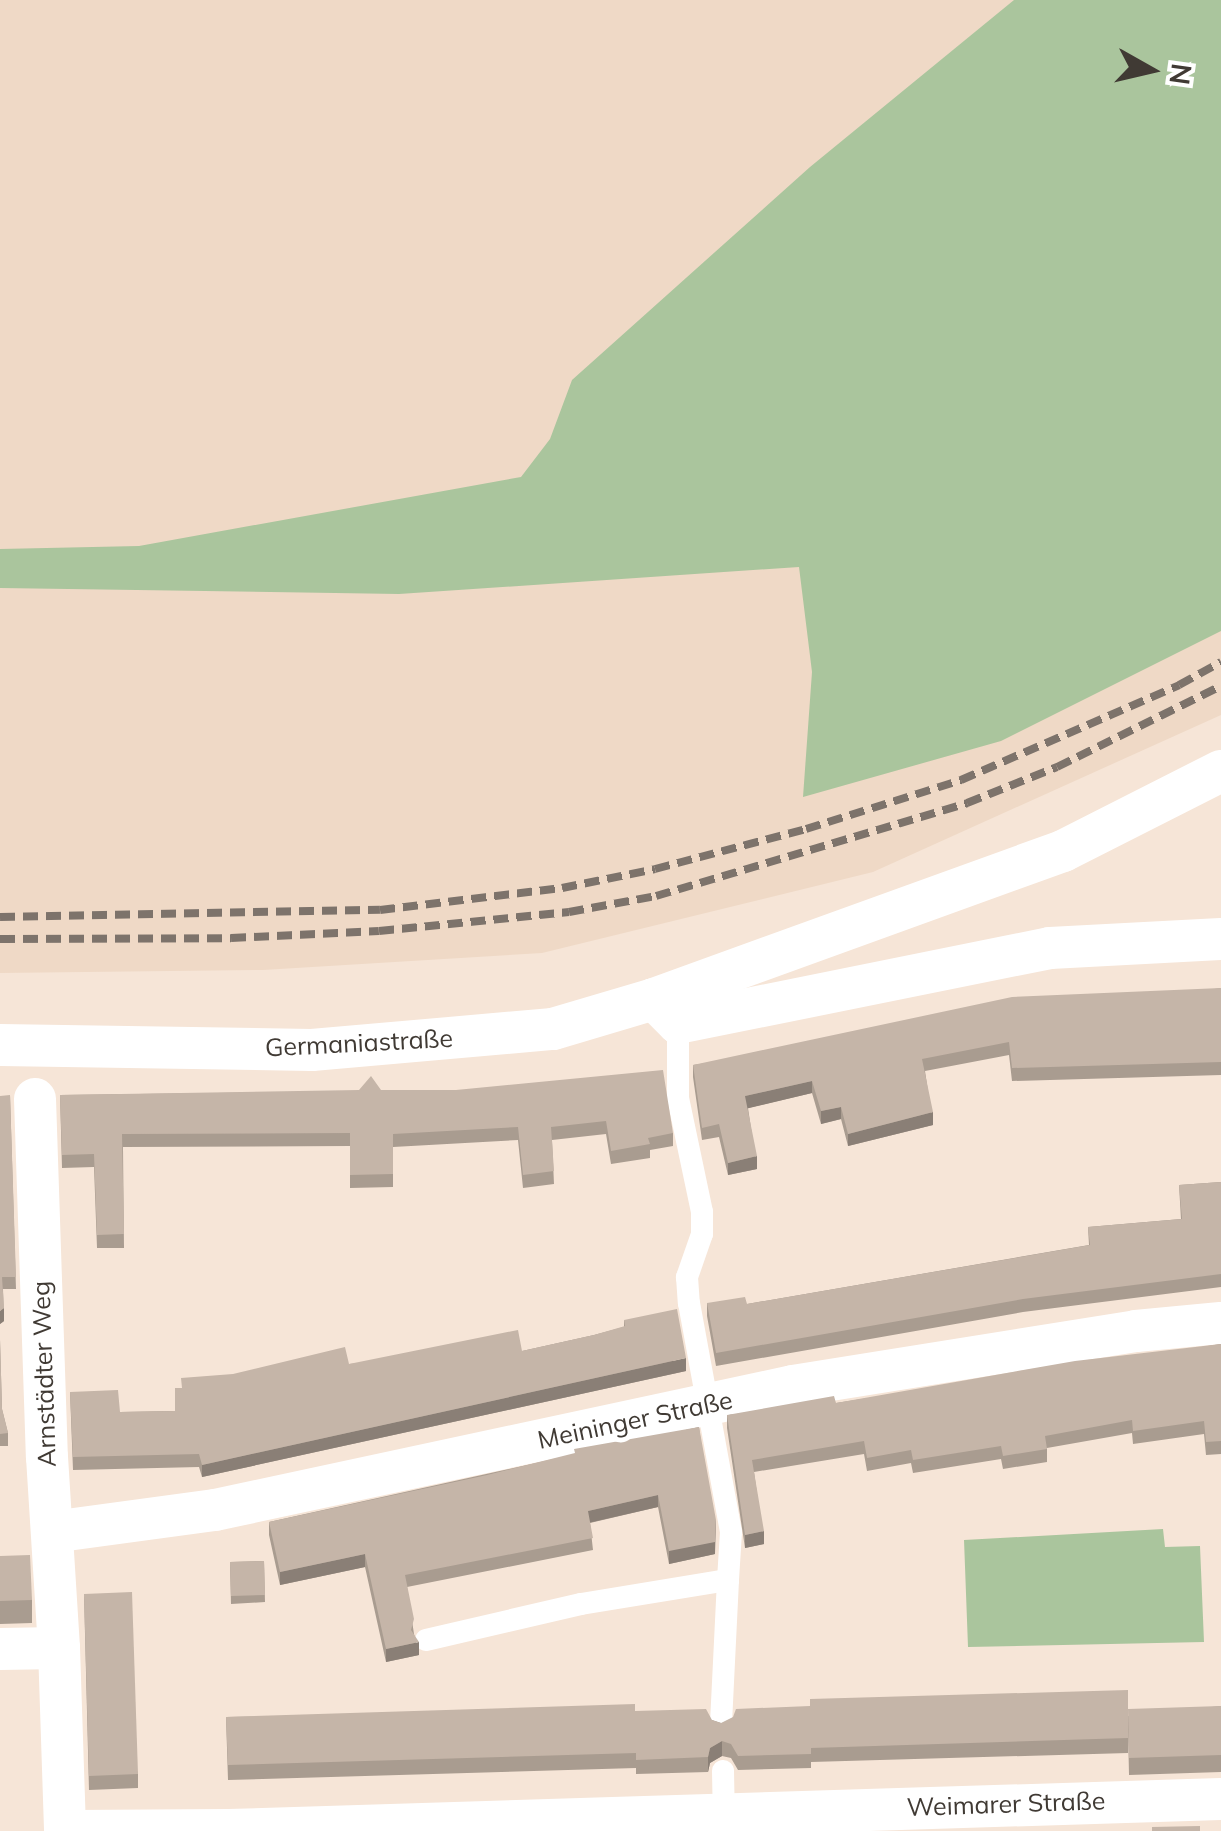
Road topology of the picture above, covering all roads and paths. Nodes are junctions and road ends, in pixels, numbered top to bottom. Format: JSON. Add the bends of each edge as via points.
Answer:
{"nodes":[{"id":1,"x":1221,"y":771,"type":"edge"},
{"id":2,"x":1221,"y":939,"type":"edge"},
{"id":3,"x":666,"y":1011,"type":"junction"},
{"id":4,"x":0,"y":1045,"type":"edge"},
{"id":5,"x":34,"y":1098,"type":"dead end"},
{"id":6,"x":1221,"y":1323,"type":"edge"},
{"id":7,"x":707,"y":1405,"type":"junction"},
{"id":8,"x":52,"y":1532,"type":"junction"},
{"id":9,"x":728,"y":1580,"type":"junction"},
{"id":10,"x":426,"y":1640,"type":"dead end"},
{"id":11,"x":59,"y":1648,"type":"junction"},
{"id":12,"x":0,"y":1650,"type":"edge"},
{"id":13,"x":721,"y":1723,"type":"edge"},
{"id":14,"x":1221,"y":1798,"type":"edge"},
{"id":15,"x":724,"y":1805,"type":"edge"},
{"id":16,"x":230,"y":1830,"type":"edge"},
{"id":17,"x":68,"y":1831,"type":"edge"}],
"edges":[{"from":1,"to":3,"type":"street","name":"Germaniastraße","via":[[1063,851]]},
{"from":2,"to":3,"type":"street","name":"Germaniastraße","via":[[1050,948]]},
{"from":3,"to":4,"type":"street","name":"Germaniastraße","via":[[552,1029],[312,1050]]},
{"from":3,"to":7,"type":"lane","via":[[702,1212],[688,1277]]},
{"from":5,"to":8,"type":"street","name":"Arnstädter Weg"},
{"from":6,"to":7,"type":"street","name":"Meininger Straße","via":[[990,1353]]},
{"from":7,"to":8,"type":"street","name":"Meininger Straße","via":[[215,1510]]},
{"from":7,"to":9,"type":"lane","via":[[731,1532]]},
{"from":8,"to":11,"type":"street","name":"Arnstädter Weg"},
{"from":9,"to":10,"type":"lane","via":[[581,1604]]},
{"from":9,"to":13,"type":"lane"},
{"from":11,"to":12,"type":"street"},
{"from":11,"to":17,"type":"street","name":"Arnstädter Weg"},
{"from":14,"to":15,"type":"street","name":"Weimarer Straße"},
{"from":15,"to":16,"type":"street","name":"Weimarer Straße"},
{"from":16,"to":17,"type":"street","name":"Weimarer Straße"}]}
